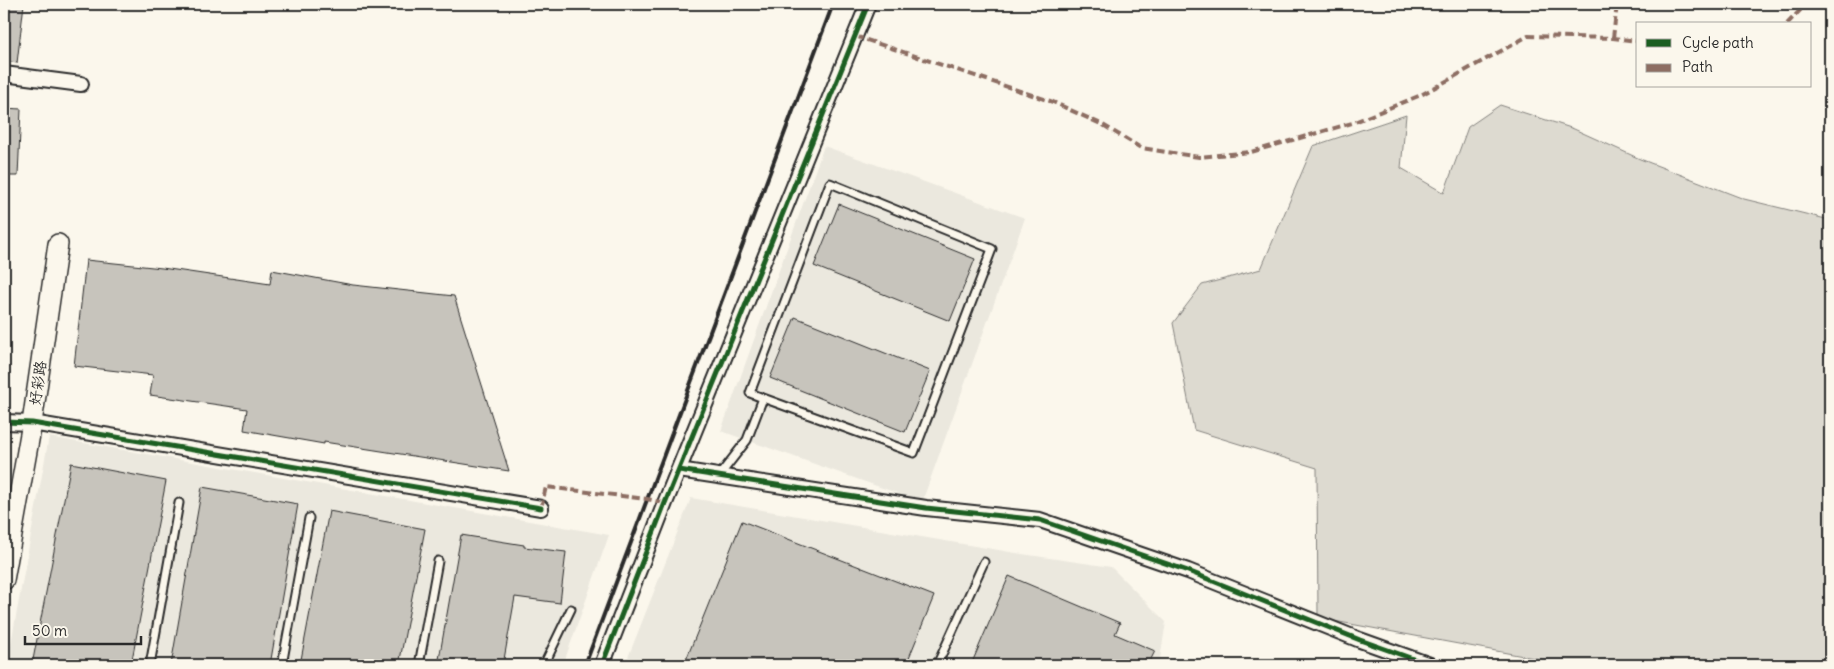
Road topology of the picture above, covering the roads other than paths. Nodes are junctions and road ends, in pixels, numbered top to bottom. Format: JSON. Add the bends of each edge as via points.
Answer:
{"nodes":[{"id":1,"x":868,"y":4,"type":"edge"},
{"id":2,"x":4,"y":74,"type":"edge"},
{"id":3,"x":81,"y":84,"type":"dead end"},
{"id":4,"x":58,"y":244,"type":"dead end"},
{"id":5,"x":763,"y":398,"type":"junction"},
{"id":6,"x":4,"y":422,"type":"edge"},
{"id":7,"x":32,"y":423,"type":"junction"},
{"id":8,"x":679,"y":470,"type":"junction"},
{"id":9,"x":718,"y":476,"type":"junction"},
{"id":10,"x":179,"y":503,"type":"dead end"},
{"id":11,"x":541,"y":508,"type":"dead end"},
{"id":12,"x":309,"y":518,"type":"dead end"},
{"id":13,"x":438,"y":562,"type":"dead end"},
{"id":14,"x":984,"y":562,"type":"dead end"},
{"id":15,"x":4,"y":580,"type":"edge"},
{"id":16,"x":571,"y":609,"type":"dead end"},
{"id":17,"x":150,"y":665,"type":"edge"},
{"id":18,"x":282,"y":665,"type":"edge"},
{"id":19,"x":419,"y":665,"type":"edge"},
{"id":20,"x":544,"y":665,"type":"edge"},
{"id":21,"x":602,"y":665,"type":"edge"},
{"id":22,"x":937,"y":665,"type":"edge"},
{"id":23,"x":1430,"y":665,"type":"edge"}],
"edges":[{"from":1,"to":8,"type":"street"},
{"from":2,"to":3,"type":"street"},
{"from":4,"to":7,"type":"street","name":"好彩路"},
{"from":5,"to":5,"type":"lane","via":[[914,453],[992,249],[830,182],[750,393]]},
{"from":5,"to":9,"type":"lane","via":[[747,440]]},
{"from":6,"to":7,"type":"street"},
{"from":7,"to":11,"type":"street"},
{"from":7,"to":15,"type":"street","name":"好彩路"},
{"from":8,"to":9,"type":"street"},
{"from":8,"to":21,"type":"street"},
{"from":9,"to":23,"type":"street","via":[[926,508],[1040,520],[1188,571]]},
{"from":10,"to":17,"type":"lane"},
{"from":12,"to":18,"type":"lane"},
{"from":13,"to":19,"type":"lane"},
{"from":14,"to":22,"type":"lane"},
{"from":16,"to":20,"type":"lane"}]}
